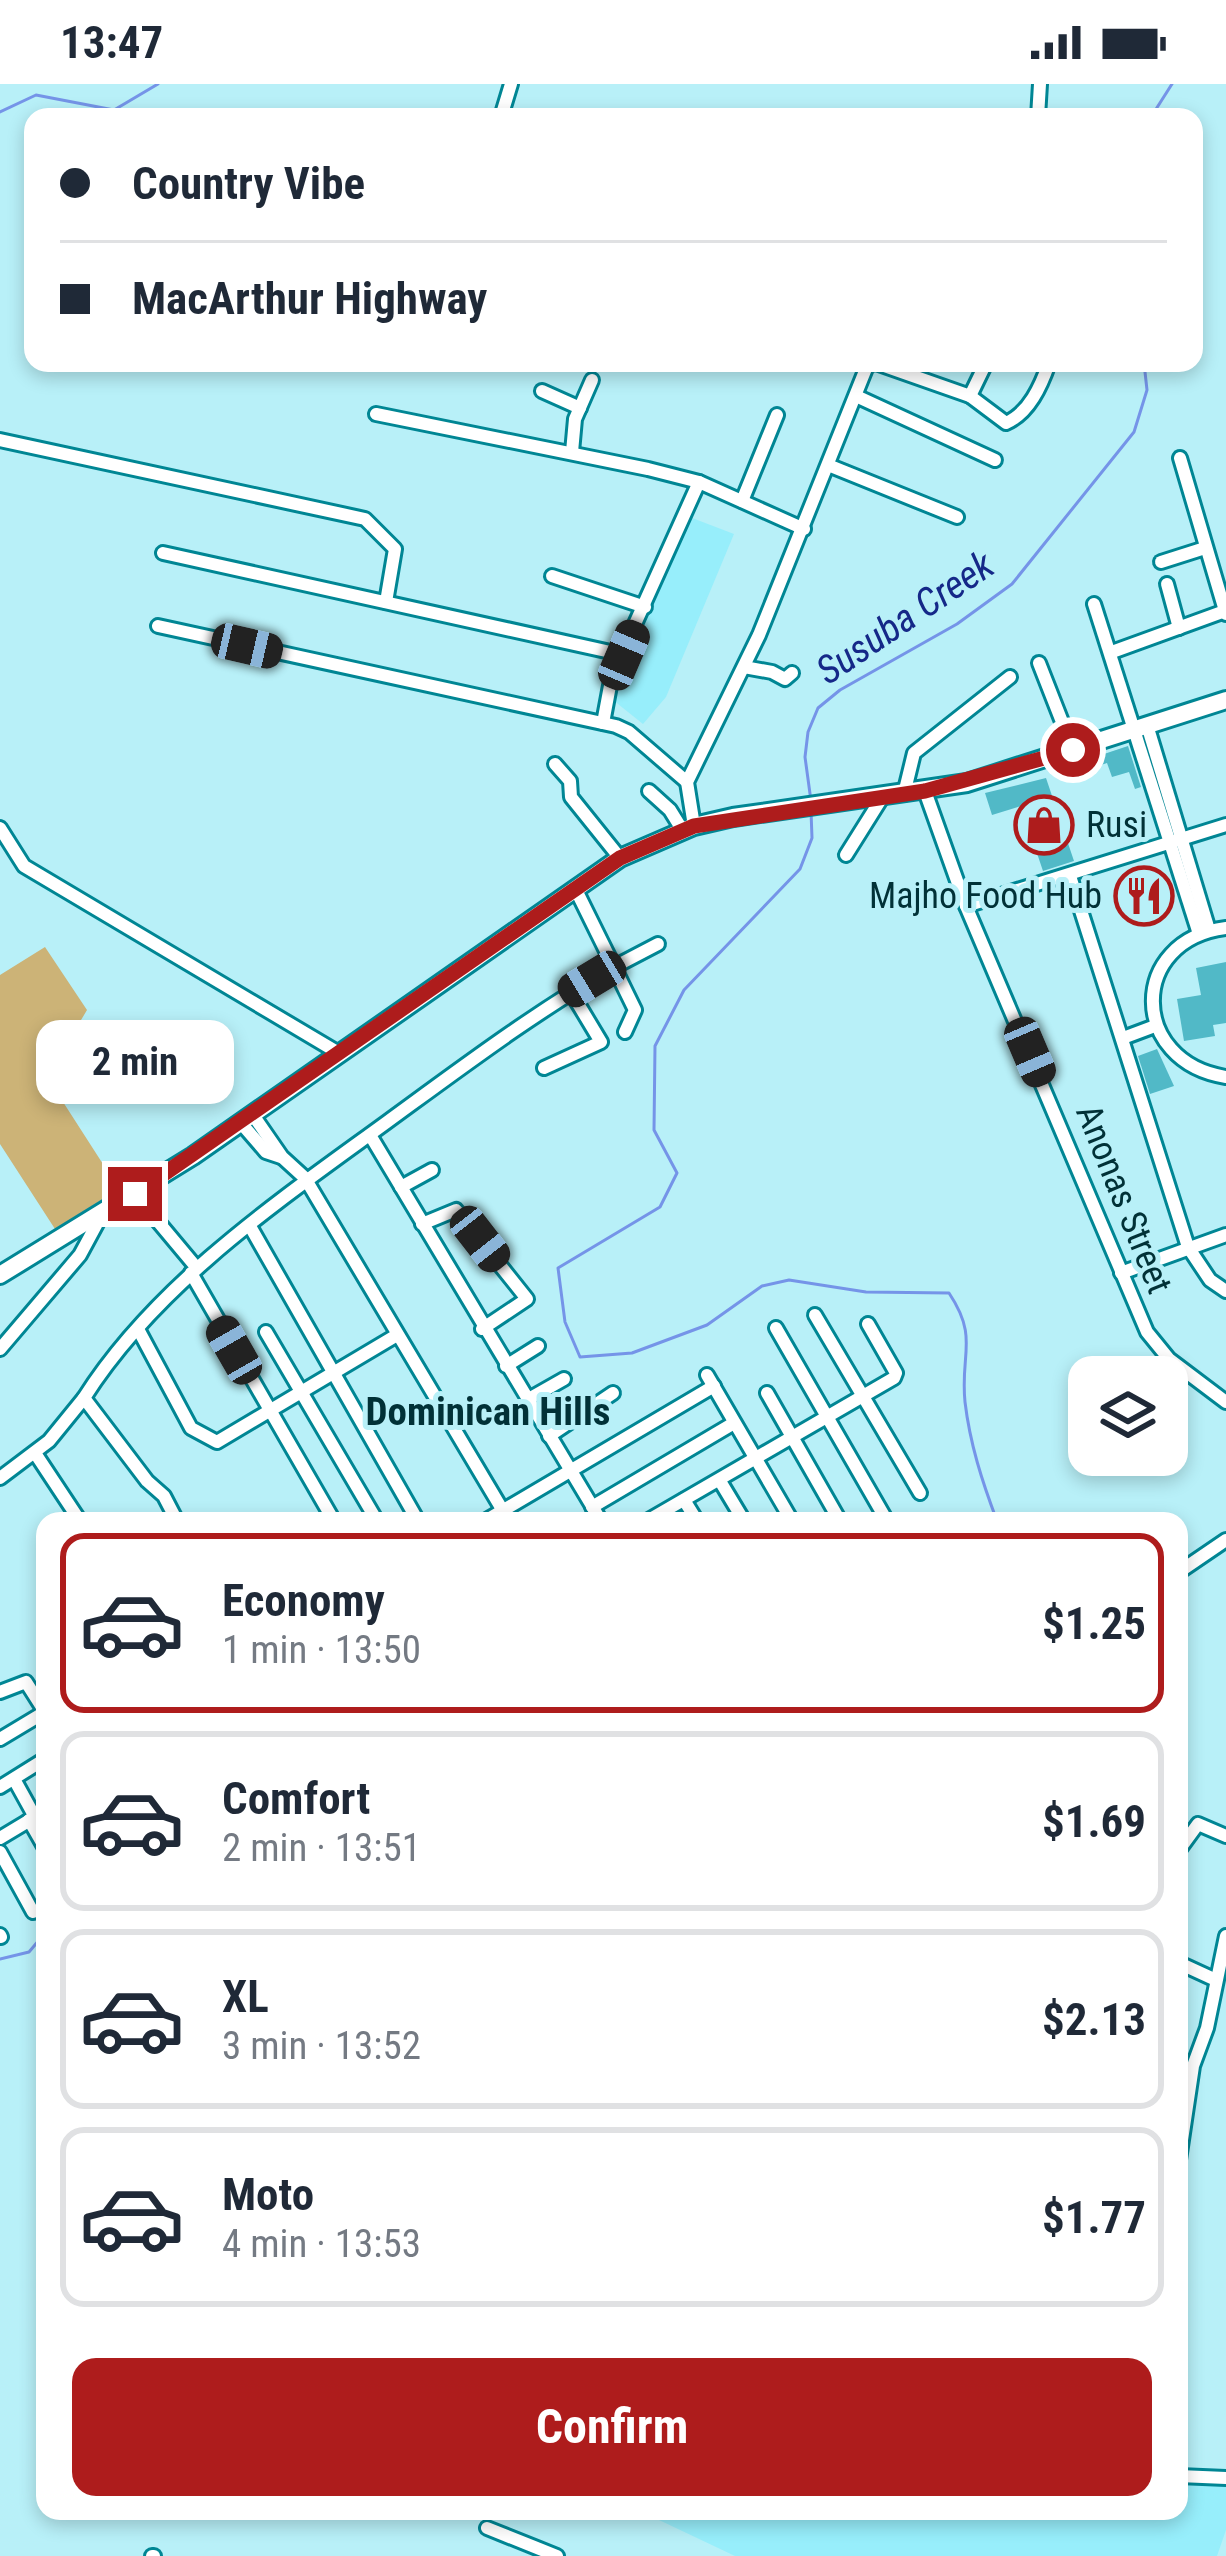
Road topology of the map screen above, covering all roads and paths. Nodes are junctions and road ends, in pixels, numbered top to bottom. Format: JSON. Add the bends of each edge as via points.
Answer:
{"nodes":[{"id":1,"x":869,"y":372,"type":"edge"},
{"id":2,"x":897,"y":372,"type":"edge"},
{"id":3,"x":982,"y":372,"type":"edge"},
{"id":4,"x":1046,"y":372,"type":"edge"},
{"id":5,"x":592,"y":380,"type":"dead end"},
{"id":6,"x":542,"y":391,"type":"dead end"},
{"id":7,"x":856,"y":396,"type":"junction"},
{"id":8,"x":970,"y":396,"type":"junction"},
{"id":9,"x":580,"y":408,"type":"junction"},
{"id":10,"x":376,"y":414,"type":"dead end"},
{"id":11,"x":777,"y":415,"type":"dead end"},
{"id":12,"x":0,"y":440,"type":"edge"},
{"id":13,"x":572,"y":452,"type":"junction"},
{"id":14,"x":1180,"y":458,"type":"dead end"},
{"id":15,"x":995,"y":460,"type":"dead end"},
{"id":16,"x":828,"y":465,"type":"junction"},
{"id":17,"x":699,"y":482,"type":"junction"},
{"id":18,"x":742,"y":501,"type":"junction"},
{"id":19,"x":957,"y":517,"type":"dead end"},
{"id":20,"x":804,"y":529,"type":"junction"},
{"id":21,"x":1205,"y":548,"type":"junction"},
{"id":22,"x":164,"y":553,"type":"dead end"},
{"id":23,"x":1161,"y":562,"type":"dead end"},
{"id":24,"x":552,"y":576,"type":"dead end"},
{"id":25,"x":1167,"y":584,"type":"dead end"},
{"id":26,"x":386,"y":602,"type":"junction"},
{"id":27,"x":1094,"y":604,"type":"dead end"},
{"id":28,"x":645,"y":607,"type":"junction"},
{"id":29,"x":1226,"y":612,"type":"edge"},
{"id":30,"x":158,"y":626,"type":"dead end"},
{"id":31,"x":1179,"y":628,"type":"junction"},
{"id":32,"x":1112,"y":652,"type":"junction"},
{"id":33,"x":624,"y":655,"type":"junction"},
{"id":34,"x":1040,"y":663,"type":"dead end"},
{"id":35,"x":743,"y":667,"type":"junction"},
{"id":36,"x":792,"y":673,"type":"dead end"},
{"id":37,"x":1010,"y":677,"type":"dead end"},
{"id":38,"x":1226,"y":700,"type":"edge"},
{"id":39,"x":603,"y":723,"type":"junction"},
{"id":40,"x":1141,"y":728,"type":"junction"},
{"id":41,"x":1073,"y":750,"type":"junction"},
{"id":42,"x":555,"y":764,"type":"dead end"},
{"id":43,"x":687,"y":782,"type":"junction"},
{"id":44,"x":649,"y":791,"type":"dead end"},
{"id":45,"x":925,"y":791,"type":"junction"},
{"id":46,"x":904,"y":794,"type":"junction"},
{"id":47,"x":884,"y":796,"type":"junction"},
{"id":48,"x":1226,"y":825,"type":"edge"},
{"id":49,"x":0,"y":828,"type":"edge"},
{"id":50,"x":688,"y":829,"type":"junction"},
{"id":51,"x":1176,"y":840,"type":"junction"},
{"id":52,"x":846,"y":855,"type":"dead end"},
{"id":53,"x":620,"y":858,"type":"junction"},
{"id":54,"x":1070,"y":876,"type":"junction"},
{"id":55,"x":576,"y":890,"type":"junction"},
{"id":56,"x":966,"y":906,"type":"junction"},
{"id":57,"x":1226,"y":928,"type":"edge"},
{"id":58,"x":1204,"y":932,"type":"junction"},
{"id":59,"x":658,"y":944,"type":"dead end"},
{"id":60,"x":614,"y":967,"type":"junction"},
{"id":61,"x":571,"y":992,"type":"junction"},
{"id":62,"x":1156,"y":1026,"type":"junction"},
{"id":63,"x":625,"y":1032,"type":"dead end"},
{"id":64,"x":1123,"y":1038,"type":"junction"},
{"id":65,"x":337,"y":1052,"type":"junction"},
{"id":66,"x":544,"y":1068,"type":"dead end"},
{"id":67,"x":1226,"y":1077,"type":"edge"},
{"id":68,"x":247,"y":1119,"type":"junction"},
{"id":69,"x":370,"y":1135,"type":"junction"},
{"id":70,"x":432,"y":1170,"type":"dead end"},
{"id":71,"x":305,"y":1178,"type":"junction"},
{"id":72,"x":400,"y":1187,"type":"junction"},
{"id":73,"x":135,"y":1194,"type":"junction"},
{"id":74,"x":100,"y":1218,"type":"junction"},
{"id":75,"x":422,"y":1224,"type":"junction"},
{"id":76,"x":251,"y":1228,"type":"junction"},
{"id":77,"x":1226,"y":1235,"type":"edge"},
{"id":78,"x":1188,"y":1246,"type":"junction"},
{"id":79,"x":193,"y":1270,"type":"junction"},
{"id":80,"x":1121,"y":1273,"type":"junction"},
{"id":81,"x":0,"y":1274,"type":"edge"},
{"id":82,"x":1226,"y":1292,"type":"edge"},
{"id":83,"x":815,"y":1315,"type":"dead end"},
{"id":84,"x":868,"y":1324,"type":"dead end"},
{"id":85,"x":776,"y":1328,"type":"dead end"},
{"id":86,"x":138,"y":1329,"type":"junction"},
{"id":87,"x":482,"y":1329,"type":"junction"},
{"id":88,"x":266,"y":1332,"type":"dead end"},
{"id":89,"x":397,"y":1335,"type":"junction"},
{"id":90,"x":538,"y":1346,"type":"dead end"},
{"id":91,"x":0,"y":1349,"type":"edge"},
{"id":92,"x":506,"y":1366,"type":"junction"},
{"id":93,"x":333,"y":1377,"type":"junction"},
{"id":94,"x":564,"y":1379,"type":"dead end"},
{"id":95,"x":613,"y":1393,"type":"dead end"},
{"id":96,"x":302,"y":1394,"type":"junction"},
{"id":97,"x":767,"y":1394,"type":"dead end"},
{"id":98,"x":863,"y":1395,"type":"junction"},
{"id":99,"x":84,"y":1397,"type":"junction"},
{"id":100,"x":526,"y":1400,"type":"junction"},
{"id":101,"x":1226,"y":1402,"type":"edge"},
{"id":102,"x":270,"y":1412,"type":"junction"},
{"id":103,"x":828,"y":1416,"type":"junction"},
{"id":104,"x":734,"y":1423,"type":"junction"},
{"id":105,"x":549,"y":1436,"type":"junction"},
{"id":106,"x":793,"y":1438,"type":"junction"},
{"id":107,"x":34,"y":1453,"type":"junction"},
{"id":108,"x":758,"y":1459,"type":"junction"},
{"id":109,"x":568,"y":1470,"type":"junction"},
{"id":110,"x":0,"y":1478,"type":"edge"},
{"id":111,"x":720,"y":1480,"type":"junction"},
{"id":112,"x":920,"y":1493,"type":"dead end"},
{"id":113,"x":685,"y":1500,"type":"junction"},
{"id":114,"x":592,"y":1507,"type":"junction"},
{"id":115,"x":74,"y":1512,"type":"edge"},
{"id":116,"x":172,"y":1512,"type":"edge"},
{"id":117,"x":329,"y":1512,"type":"edge"},
{"id":118,"x":372,"y":1512,"type":"edge"},
{"id":119,"x":413,"y":1512,"type":"edge"},
{"id":120,"x":504,"y":1512,"type":"edge"},
{"id":121,"x":511,"y":1512,"type":"edge"},
{"id":122,"x":595,"y":1512,"type":"edge"},
{"id":123,"x":664,"y":1512,"type":"edge"},
{"id":124,"x":692,"y":1512,"type":"edge"},
{"id":125,"x":739,"y":1512,"type":"edge"},
{"id":126,"x":787,"y":1512,"type":"edge"},
{"id":127,"x":835,"y":1512,"type":"edge"},
{"id":128,"x":882,"y":1512,"type":"edge"},
{"id":129,"x":1226,"y":1540,"type":"edge"},
{"id":130,"x":1188,"y":1566,"type":"edge"},
{"id":131,"x":0,"y":1692,"type":"edge"},
{"id":132,"x":36,"y":1696,"type":"edge"},
{"id":133,"x":36,"y":1717,"type":"edge"},
{"id":134,"x":0,"y":1739,"type":"edge"},
{"id":135,"x":36,"y":1765,"type":"edge"},
{"id":136,"x":14,"y":1779,"type":"junction"},
{"id":137,"x":0,"y":1787,"type":"edge"},
{"id":138,"x":36,"y":1814,"type":"edge"},
{"id":139,"x":36,"y":1817,"type":"edge"},
{"id":140,"x":1226,"y":1836,"type":"edge"},
{"id":141,"x":0,"y":1838,"type":"edge"},
{"id":142,"x":1188,"y":1838,"type":"edge"},
{"id":143,"x":0,"y":1852,"type":"edge"},
{"id":144,"x":33,"y":1912,"type":"dead end"},
{"id":145,"x":1226,"y":1936,"type":"edge"},
{"id":146,"x":1188,"y":1967,"type":"edge"},
{"id":147,"x":1216,"y":1980,"type":"junction"},
{"id":148,"x":1188,"y":2061,"type":"edge"},
{"id":149,"x":1188,"y":2476,"type":"edge"},
{"id":150,"x":1226,"y":2478,"type":"edge"},
{"id":151,"x":487,"y":2528,"type":"dead end"},
{"id":152,"x":556,"y":2556,"type":"edge"}],
"edges":[{"from":1,"to":7,"type":"street"},
{"from":2,"to":8,"type":"street"},
{"from":3,"to":8,"type":"street"},
{"from":4,"to":8,"type":"street","via":[[1006,423]]},
{"from":5,"to":9,"type":"street"},
{"from":6,"to":9,"type":"street"},
{"from":7,"to":15,"type":"street"},
{"from":7,"to":16,"type":"street"},
{"from":9,"to":13,"type":"street"},
{"from":10,"to":13,"type":"street"},
{"from":11,"to":18,"type":"street"},
{"from":12,"to":26,"type":"street","via":[[365,519],[395,549]]},
{"from":13,"to":17,"type":"street"},
{"from":14,"to":21,"type":"street"},
{"from":16,"to":19,"type":"street"},
{"from":16,"to":20,"type":"street"},
{"from":17,"to":18,"type":"street"},
{"from":17,"to":28,"type":"street"},
{"from":18,"to":20,"type":"street"},
{"from":20,"to":35,"type":"street"},
{"from":21,"to":23,"type":"street"},
{"from":21,"to":29,"type":"street"},
{"from":22,"to":26,"type":"street"},
{"from":24,"to":28,"type":"street"},
{"from":25,"to":31,"type":"street"},
{"from":26,"to":33,"type":"street"},
{"from":27,"to":32,"type":"street"},
{"from":28,"to":33,"type":"street"},
{"from":29,"to":31,"type":"street"},
{"from":30,"to":39,"type":"street"},
{"from":31,"to":32,"type":"street"},
{"from":32,"to":40,"type":"street"},
{"from":33,"to":39,"type":"street","via":[[606,692]]},
{"from":34,"to":41,"type":"street"},
{"from":35,"to":36,"type":"street","via":[[785,679]]},
{"from":35,"to":43,"type":"street"},
{"from":37,"to":46,"type":"street","via":[[914,753]]},
{"from":38,"to":40,"type":"highway"},
{"from":39,"to":43,"type":"street","via":[[629,732]]},
{"from":40,"to":41,"type":"highway"},
{"from":40,"to":51,"type":"street"},
{"from":41,"to":45,"type":"highway"},
{"from":42,"to":53,"type":"street"},
{"from":43,"to":50,"type":"street"},
{"from":44,"to":50,"type":"street"},
{"from":45,"to":46,"type":"highway"},
{"from":45,"to":56,"type":"street","name":"Anonas Street"},
{"from":46,"to":47,"type":"highway"},
{"from":47,"to":50,"type":"highway"},
{"from":47,"to":52,"type":"street"},
{"from":48,"to":51,"type":"street"},
{"from":49,"to":65,"type":"street","via":[[24,866]]},
{"from":50,"to":53,"type":"highway"},
{"from":51,"to":54,"type":"street"},
{"from":51,"to":58,"type":"street"},
{"from":53,"to":55,"type":"highway"},
{"from":54,"to":56,"type":"street"},
{"from":54,"to":64,"type":"street"},
{"from":55,"to":60,"type":"street"},
{"from":55,"to":65,"type":"highway"},
{"from":56,"to":80,"type":"street","name":"Anonas Street"},
{"from":57,"to":58,"type":"street"},
{"from":58,"to":62,"type":"street","via":[[1167,958],[1156,979]]},
{"from":59,"to":60,"type":"street"},
{"from":60,"to":61,"type":"street"},
{"from":60,"to":63,"type":"street","via":[[635,1010]]},
{"from":61,"to":66,"type":"street","via":[[601,1042]]},
{"from":61,"to":69,"type":"street"},
{"from":62,"to":64,"type":"street"},
{"from":62,"to":67,"type":"street","via":[[1183,1063]]},
{"from":64,"to":78,"type":"street"},
{"from":65,"to":68,"type":"highway"},
{"from":68,"to":71,"type":"street","via":[[266,1152]]},
{"from":68,"to":73,"type":"highway"},
{"from":69,"to":71,"type":"street"},
{"from":69,"to":72,"type":"street"},
{"from":70,"to":72,"type":"street"},
{"from":71,"to":76,"type":"street"},
{"from":71,"to":89,"type":"street"},
{"from":72,"to":75,"type":"street"},
{"from":73,"to":74,"type":"highway"},
{"from":73,"to":79,"type":"street"},
{"from":74,"to":81,"type":"highway"},
{"from":74,"to":91,"type":"street","via":[[80,1255]]},
{"from":75,"to":87,"type":"street"},
{"from":75,"to":87,"type":"street","via":[[456,1210],[527,1299]]},
{"from":76,"to":79,"type":"street"},
{"from":76,"to":93,"type":"street"},
{"from":77,"to":78,"type":"street"},
{"from":78,"to":80,"type":"street"},
{"from":78,"to":82,"type":"street"},
{"from":79,"to":86,"type":"street"},
{"from":79,"to":102,"type":"street"},
{"from":80,"to":101,"type":"street","name":"Anonas Street","via":[[1147,1332]]},
{"from":83,"to":98,"type":"street"},
{"from":84,"to":98,"type":"street","via":[[896,1372]]},
{"from":85,"to":103,"type":"street"},
{"from":86,"to":99,"type":"street"},
{"from":86,"to":102,"type":"street","via":[[196,1434],[222,1441]]},
{"from":87,"to":92,"type":"street"},
{"from":88,"to":96,"type":"street"},
{"from":89,"to":93,"type":"street"},
{"from":89,"to":120,"type":"street"},
{"from":90,"to":92,"type":"street"},
{"from":92,"to":100,"type":"street"},
{"from":93,"to":96,"type":"street"},
{"from":93,"to":119,"type":"street"},
{"from":94,"to":100,"type":"street"},
{"from":95,"to":105,"type":"street"},
{"from":96,"to":102,"type":"street"},
{"from":96,"to":118,"type":"street"},
{"from":97,"to":106,"type":"street"},
{"from":98,"to":103,"type":"street"},
{"from":98,"to":112,"type":"street"},
{"from":99,"to":107,"type":"street"},
{"from":99,"to":116,"type":"street"},
{"from":100,"to":105,"type":"street"},
{"from":102,"to":117,"type":"street"},
{"from":103,"to":106,"type":"street"},
{"from":103,"to":128,"type":"street"},
{"from":104,"to":108,"type":"street"},
{"from":104,"to":109,"type":"street","via":[[711,1380]]},
{"from":104,"to":114,"type":"street"},
{"from":105,"to":109,"type":"street"},
{"from":106,"to":108,"type":"street"},
{"from":106,"to":127,"type":"street"},
{"from":107,"to":110,"type":"street"},
{"from":107,"to":115,"type":"street"},
{"from":108,"to":111,"type":"street"},
{"from":108,"to":126,"type":"street"},
{"from":109,"to":114,"type":"street"},
{"from":109,"to":121,"type":"street"},
{"from":111,"to":113,"type":"street"},
{"from":111,"to":125,"type":"street"},
{"from":113,"to":123,"type":"street"},
{"from":113,"to":124,"type":"street"},
{"from":114,"to":122,"type":"street"},
{"from":129,"to":130,"type":"street"},
{"from":131,"to":132,"type":"street","via":[[17,1682]]},
{"from":133,"to":134,"type":"street"},
{"from":135,"to":136,"type":"street"},
{"from":136,"to":137,"type":"street"},
{"from":136,"to":138,"type":"street"},
{"from":139,"to":141,"type":"street"},
{"from":140,"to":142,"type":"street","via":[[1198,1824]]},
{"from":143,"to":144,"type":"street"},
{"from":145,"to":147,"type":"street"},
{"from":146,"to":147,"type":"street"},
{"from":147,"to":148,"type":"street","via":[[1204,2041]]},
{"from":149,"to":150,"type":"street"},
{"from":151,"to":152,"type":"street"}]}
